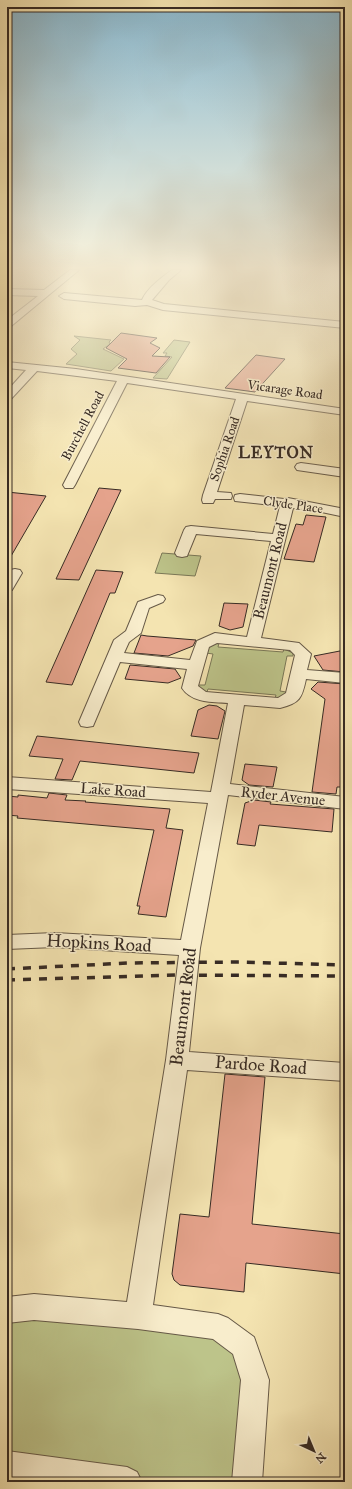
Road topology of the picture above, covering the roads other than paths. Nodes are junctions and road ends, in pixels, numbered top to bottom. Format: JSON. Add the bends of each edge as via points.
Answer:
{"nodes":[{"id":1,"x":7,"y":365,"type":"edge"},
{"id":2,"x":34,"y":368,"type":"junction"},
{"id":3,"x":123,"y":380,"type":"junction"},
{"id":4,"x":7,"y":397,"type":"edge"},
{"id":5,"x":242,"y":398,"type":"junction"},
{"id":6,"x":345,"y":412,"type":"edge"},
{"id":7,"x":301,"y":468,"type":"dead end"},
{"id":8,"x":345,"y":473,"type":"edge"},
{"id":9,"x":69,"y":484,"type":"dead end"},
{"id":10,"x":226,"y":496,"type":"dead end"},
{"id":11,"x":240,"y":498,"type":"dead end"},
{"id":12,"x":288,"y":502,"type":"junction"},
{"id":13,"x":345,"y":513,"type":"edge"},
{"id":14,"x":278,"y":538,"type":"junction"},
{"id":15,"x":182,"y":553,"type":"dead end"},
{"id":16,"x":15,"y":573,"type":"dead end"},
{"id":17,"x":7,"y":587,"type":"edge"},
{"id":18,"x":158,"y":599,"type":"dead end"},
{"id":19,"x":253,"y":641,"type":"junction"},
{"id":20,"x":114,"y":657,"type":"junction"},
{"id":21,"x":196,"y":665,"type":"junction"},
{"id":22,"x":299,"y":674,"type":"junction"},
{"id":23,"x":345,"y":678,"type":"edge"},
{"id":24,"x":238,"y":699,"type":"junction"},
{"id":25,"x":87,"y":722,"type":"dead end"},
{"id":26,"x":7,"y":783,"type":"edge"},
{"id":27,"x":219,"y":793,"type":"junction"},
{"id":28,"x":345,"y":803,"type":"edge"},
{"id":29,"x":7,"y":942,"type":"edge"},
{"id":30,"x":190,"y":948,"type":"junction"},
{"id":31,"x":177,"y":1060,"type":"junction"},
{"id":32,"x":345,"y":1072,"type":"edge"},
{"id":33,"x":7,"y":1310,"type":"edge"},
{"id":34,"x":138,"y":1316,"type":"junction"},
{"id":35,"x":7,"y":1466,"type":"edge"},
{"id":36,"x":127,"y":1482,"type":"edge"},
{"id":37,"x":247,"y":1482,"type":"edge"}],
"edges":[{"from":1,"to":2,"type":"street","name":"Vicarage Road"},
{"from":2,"to":3,"type":"street","name":"Vicarage Road"},
{"from":2,"to":4,"type":"street"},
{"from":3,"to":5,"type":"street","name":"Vicarage Road"},
{"from":3,"to":9,"type":"street","name":"Burchell Road"},
{"from":5,"to":6,"type":"street","name":"Vicarage Road"},
{"from":5,"to":10,"type":"street","name":"Sophia Road","via":[[208,498]]},
{"from":7,"to":8,"type":"street"},
{"from":11,"to":12,"type":"street","name":"Clyde Place"},
{"from":12,"to":13,"type":"street","name":"Clyde Place"},
{"from":12,"to":14,"type":"street","name":"Beaumont Road"},
{"from":14,"to":15,"type":"street","via":[[191,530]]},
{"from":14,"to":19,"type":"street","name":"Beaumont Road"},
{"from":16,"to":17,"type":"street"},
{"from":18,"to":20,"type":"street","via":[[143,605],[133,633],[122,640]]},
{"from":19,"to":21,"type":"street","name":"Beaumont Road","via":[[215,638],[202,644]]},
{"from":19,"to":22,"type":"street","name":"Beaumont Road","via":[[294,646],[303,654]]},
{"from":20,"to":21,"type":"street"},
{"from":20,"to":25,"type":"street"},
{"from":21,"to":24,"type":"street","name":"Beaumont Road","via":[[190,688],[202,696]]},
{"from":22,"to":23,"type":"street"},
{"from":22,"to":24,"type":"street","name":"Beaumont Road","via":[[294,696],[280,703]]},
{"from":24,"to":27,"type":"street","name":"Beaumont Road"},
{"from":26,"to":27,"type":"street","name":"Lake Road"},
{"from":27,"to":28,"type":"street","name":"Ryder Avenue"},
{"from":27,"to":30,"type":"street","name":"Beaumont Road"},
{"from":29,"to":30,"type":"street","name":"Hopkins Road","via":[[55,940]]},
{"from":30,"to":31,"type":"street","name":"Beaumont Road"},
{"from":31,"to":32,"type":"street","name":"Pardoe Road"},
{"from":31,"to":34,"type":"street","name":"Beaumont Road"},
{"from":33,"to":34,"type":"street","via":[[34,1307]]},
{"from":34,"to":37,"type":"street","via":[[218,1327],[244,1346],[255,1380]]},
{"from":35,"to":36,"type":"street"}]}
